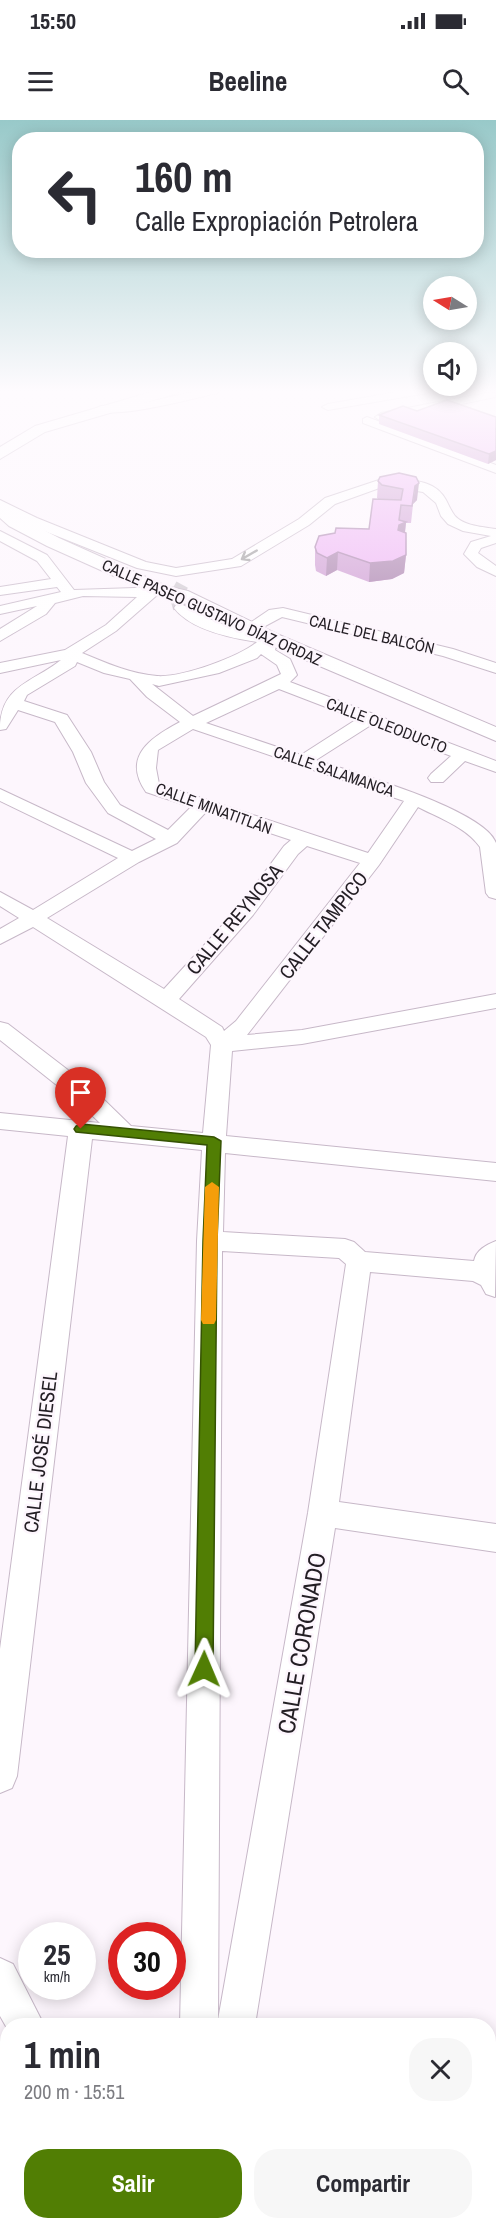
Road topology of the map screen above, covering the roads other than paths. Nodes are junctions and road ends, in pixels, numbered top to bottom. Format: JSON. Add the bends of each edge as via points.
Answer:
{"nodes":[{"id":1,"x":362,"y":488,"type":"edge"},
{"id":2,"x":426,"y":488,"type":"edge"},
{"id":3,"x":0,"y":504,"type":"edge"},
{"id":4,"x":0,"y":509,"type":"edge"},
{"id":5,"x":496,"y":533,"type":"edge"},
{"id":6,"x":0,"y":535,"type":"edge"},
{"id":7,"x":496,"y":539,"type":"edge"},
{"id":8,"x":216,"y":567,"type":"junction"},
{"id":9,"x":496,"y":572,"type":"edge"},
{"id":10,"x":183,"y":583,"type":"tunnel mouth"},
{"id":11,"x":66,"y":588,"type":"junction"},
{"id":12,"x":0,"y":591,"type":"edge"},
{"id":13,"x":156,"y":592,"type":"junction"},
{"id":14,"x":50,"y":598,"type":"junction"},
{"id":15,"x":181,"y":608,"type":"dead end"},
{"id":16,"x":0,"y":610,"type":"edge"},
{"id":17,"x":252,"y":628,"type":"junction"},
{"id":18,"x":0,"y":636,"type":"edge"},
{"id":19,"x":270,"y":638,"type":"junction"},
{"id":20,"x":70,"y":654,"type":"junction"},
{"id":21,"x":0,"y":668,"type":"edge"},
{"id":22,"x":496,"y":668,"type":"edge"},
{"id":23,"x":137,"y":678,"type":"junction"},
{"id":24,"x":278,"y":683,"type":"junction"},
{"id":25,"x":14,"y":703,"type":"junction"},
{"id":26,"x":368,"y":719,"type":"junction"},
{"id":27,"x":193,"y":724,"type":"junction"},
{"id":28,"x":0,"y":725,"type":"edge"},
{"id":29,"x":496,"y":735,"type":"edge"},
{"id":30,"x":463,"y":754,"type":"junction"},
{"id":31,"x":303,"y":761,"type":"junction"},
{"id":32,"x":496,"y":767,"type":"edge"},
{"id":33,"x":437,"y":778,"type":"dead end"},
{"id":34,"x":0,"y":794,"type":"edge"},
{"id":35,"x":415,"y":799,"type":"junction"},
{"id":36,"x":202,"y":806,"type":"junction"},
{"id":37,"x":175,"y":833,"type":"junction"},
{"id":38,"x":304,"y":839,"type":"junction"},
{"id":39,"x":132,"y":858,"type":"junction"},
{"id":40,"x":372,"y":861,"type":"junction"},
{"id":41,"x":496,"y":886,"type":"edge"},
{"id":42,"x":0,"y":898,"type":"edge"},
{"id":43,"x":33,"y":919,"type":"junction"},
{"id":44,"x":0,"y":938,"type":"edge"},
{"id":45,"x":166,"y":1000,"type":"junction"},
{"id":46,"x":496,"y":1001,"type":"edge"},
{"id":47,"x":0,"y":1029,"type":"edge"},
{"id":48,"x":222,"y":1045,"type":"junction"},
{"id":49,"x":0,"y":1121,"type":"edge"},
{"id":50,"x":81,"y":1129,"type":"junction"},
{"id":51,"x":125,"y":1134,"type":"junction"},
{"id":52,"x":214,"y":1141,"type":"junction"},
{"id":53,"x":496,"y":1172,"type":"edge"},
{"id":54,"x":210,"y":1241,"type":"junction"},
{"id":55,"x":359,"y":1261,"type":"junction"},
{"id":56,"x":494,"y":1273,"type":"edge"},
{"id":57,"x":323,"y":1513,"type":"junction"},
{"id":58,"x":496,"y":1538,"type":"edge"},
{"id":59,"x":0,"y":1776,"type":"edge"},
{"id":60,"x":0,"y":1977,"type":"edge"},
{"id":61,"x":21,"y":2018,"type":"edge"},
{"id":62,"x":199,"y":2018,"type":"edge"},
{"id":63,"x":237,"y":2018,"type":"edge"}],
"edges":[{"from":1,"to":8,"type":"street","one_way":true,"via":[[330,501],[304,522],[236,563]]},
{"from":5,"to":2,"type":"street","one_way":true,"via":[[453,521],[442,501]]},
{"from":3,"to":8,"type":"street","via":[[142,565],[176,572]]},
{"from":4,"to":13,"type":"main road","name":"CALLE PASEO GUSTAVO DÍAZ ORDAZ","via":[[28,530]]},
{"from":6,"to":11,"type":"street","via":[[42,558]]},
{"from":7,"to":9,"type":"street","via":[[477,545],[471,554]]},
{"from":8,"to":10,"type":"street"},
{"from":11,"to":12,"type":"street"},
{"from":11,"to":13,"type":"street"},
{"from":11,"to":14,"type":"street"},
{"from":13,"to":17,"type":"main road","name":"CALLE PASEO GUSTAVO DÍAZ ORDAZ","via":[[182,595]]},
{"from":13,"to":20,"type":"street"},
{"from":14,"to":16,"type":"street"},
{"from":14,"to":18,"type":"street","via":[[41,611]]},
{"from":15,"to":19,"type":"street","via":[[193,617],[248,638]]},
{"from":17,"to":19,"type":"main road","name":"CALLE PASEO GUSTAVO DÍAZ ORDAZ"},
{"from":17,"to":22,"type":"street","name":"CALLE DEL BALCÓN","via":[[274,613],[283,612],[448,652]]},
{"from":19,"to":23,"type":"street","via":[[251,655],[213,670],[159,681]]},
{"from":19,"to":24,"type":"street","via":[[267,652],[284,662],[289,672]]},
{"from":19,"to":29,"type":"main road","name":"CALLE PASEO GUSTAVO DÍAZ ORDAZ"},
{"from":20,"to":21,"type":"street"},
{"from":20,"to":23,"type":"street"},
{"from":20,"to":25,"type":"street","via":[[69,663],[25,689]]},
{"from":23,"to":27,"type":"street","name":"CALLE SALAMANCA"},
{"from":24,"to":26,"type":"street","name":"CALLE OLEODUCTO"},
{"from":24,"to":27,"type":"street","name":"CALLE MINATITLÁN"},
{"from":25,"to":28,"type":"street"},
{"from":25,"to":37,"type":"street","via":[[61,719],[82,752],[94,783],[114,809]]},
{"from":26,"to":30,"type":"street","name":"CALLE OLEODUCTO"},
{"from":26,"to":31,"type":"street"},
{"from":27,"to":31,"type":"street","name":"CALLE SALAMANCA"},
{"from":27,"to":36,"type":"street","name":"CALLE MINATITLÁN","via":[[156,742],[149,750],[149,784]]},
{"from":30,"to":32,"type":"street","name":"CALLE OLEODUCTO"},
{"from":30,"to":33,"type":"street"},
{"from":31,"to":35,"type":"street","name":"CALLE SALAMANCA"},
{"from":34,"to":39,"type":"street"},
{"from":35,"to":40,"type":"street","name":"CALLE TAMPICO"},
{"from":35,"to":41,"type":"street","name":"CALLE SALAMANCA","via":[[466,824],[483,837],[489,847]]},
{"from":36,"to":37,"type":"street"},
{"from":36,"to":38,"type":"street","name":"CALLE MINATITLÁN"},
{"from":37,"to":39,"type":"street"},
{"from":38,"to":40,"type":"street","name":"CALLE MINATITLÁN"},
{"from":38,"to":45,"type":"street","name":"CALLE REYNOSA"},
{"from":39,"to":43,"type":"street"},
{"from":40,"to":48,"type":"street","name":"CALLE TAMPICO","via":[[244,1026]]},
{"from":42,"to":43,"type":"street"},
{"from":43,"to":44,"type":"street"},
{"from":43,"to":45,"type":"street"},
{"from":45,"to":48,"type":"street","via":[[214,1032]]},
{"from":46,"to":48,"type":"street","via":[[302,1037]]},
{"from":47,"to":51,"type":"street","via":[[86,1096]]},
{"from":48,"to":52,"type":"street"},
{"from":49,"to":50,"type":"street"},
{"from":50,"to":51,"type":"street"},
{"from":50,"to":59,"type":"street","name":"CALLE JOSÉ DIESEL"},
{"from":51,"to":52,"type":"street"},
{"from":52,"to":53,"type":"street"},
{"from":52,"to":54,"type":"street"},
{"from":54,"to":55,"type":"street","via":[[345,1249]]},
{"from":54,"to":62,"type":"street"},
{"from":55,"to":56,"type":"street"},
{"from":55,"to":57,"type":"street","name":"CALLE CORONADO"},
{"from":57,"to":58,"type":"street"},
{"from":57,"to":63,"type":"street","name":"CALLE CORONADO"},
{"from":60,"to":61,"type":"street"}]}
